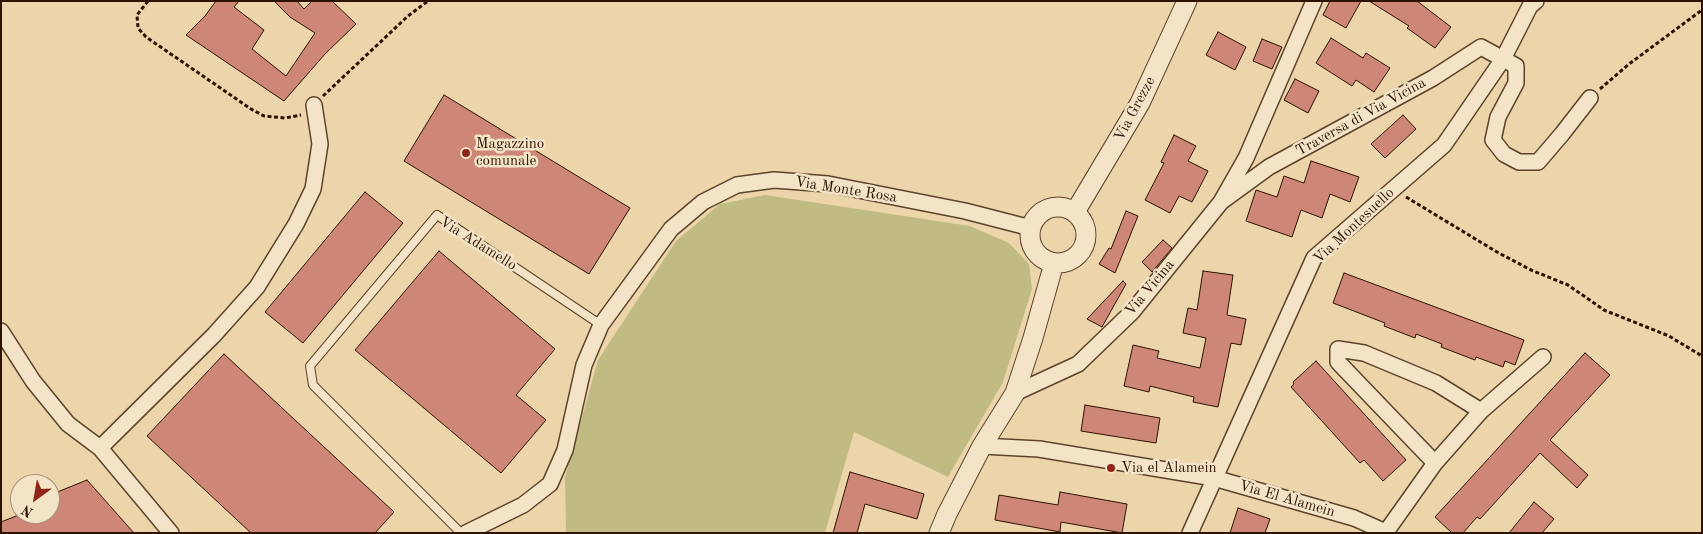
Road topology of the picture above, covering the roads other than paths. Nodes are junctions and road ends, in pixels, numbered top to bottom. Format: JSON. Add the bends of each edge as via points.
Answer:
{"nodes":[{"id":1,"x":1187,"y":1,"type":"edge"},
{"id":2,"x":1314,"y":1,"type":"edge"},
{"id":3,"x":1536,"y":1,"type":"edge"},
{"id":4,"x":1503,"y":59,"type":"junction"},
{"id":5,"x":1590,"y":98,"type":"road end"},
{"id":6,"x":314,"y":105,"type":"road end"},
{"id":7,"x":1221,"y":202,"type":"junction"},
{"id":8,"x":1075,"y":212,"type":"junction"},
{"id":9,"x":1031,"y":228,"type":"junction"},
{"id":10,"x":1054,"y":263,"type":"junction"},
{"id":11,"x":601,"y":325,"type":"junction"},
{"id":12,"x":1,"y":331,"type":"edge"},
{"id":13,"x":1543,"y":357,"type":"dead end"},
{"id":14,"x":1015,"y":393,"type":"junction"},
{"id":15,"x":1481,"y":411,"type":"junction"},
{"id":16,"x":982,"y":446,"type":"junction"},
{"id":17,"x":100,"y":448,"type":"junction"},
{"id":18,"x":1434,"y":463,"type":"junction"},
{"id":19,"x":1214,"y":478,"type":"junction"},
{"id":20,"x":1354,"y":518,"type":"junction"},
{"id":21,"x":1387,"y":532,"type":"edge"},
{"id":22,"x":171,"y":533,"type":"edge"},
{"id":23,"x":461,"y":533,"type":"edge"},
{"id":24,"x":466,"y":533,"type":"edge"},
{"id":25,"x":940,"y":533,"type":"edge"},
{"id":26,"x":1190,"y":533,"type":"edge"},
{"id":27,"x":1349,"y":533,"type":"edge"}],
"edges":[{"from":1,"to":8,"type":"street","name":"Via Grezze","via":[[1140,104]]},
{"from":2,"to":7,"type":"street","name":"Via Vicina","via":[[1246,158]]},
{"from":3,"to":4,"type":"street","name":"Via Montesuello","via":[[1530,6]]},
{"from":4,"to":5,"type":"street","via":[[1516,66],[1516,83],[1498,117],[1493,140],[1504,154],[1519,162],[1538,162]]},
{"from":4,"to":7,"type":"street","name":"Traversa di Via Vicina","via":[[1481,47],[1433,78],[1269,167]]},
{"from":4,"to":19,"type":"street","name":"Via Montesuello","via":[[1444,145],[1314,258]]},
{"from":6,"to":17,"type":"street","via":[[320,144],[312,189],[296,224],[258,287]]},
{"from":7,"to":14,"type":"street","name":"Via Vicina","via":[[1132,312],[1078,364]]},
{"from":8,"to":9,"type":"street","via":[[1058,206],[1049,208],[1034,219]]},
{"from":8,"to":10,"type":"street","via":[[1086,227],[1085,246],[1072,260]]},
{"from":9,"to":10,"type":"street","via":[[1032,246],[1045,260]]},
{"from":9,"to":11,"type":"street","name":"Via Monte Rosa","via":[[965,211],[828,184],[774,180],[737,185],[703,202],[671,229]]},
{"from":10,"to":14,"type":"street"},
{"from":11,"to":23,"type":"lane","name":"Via Adamello","via":[[437,215],[310,366],[313,384]]},
{"from":11,"to":24,"type":"street","via":[[584,365],[565,450],[550,484],[523,505]]},
{"from":12,"to":17,"type":"street","via":[[33,381],[68,424]]},
{"from":13,"to":15,"type":"street","name":"Via El Alamein"},
{"from":14,"to":16,"type":"street"},
{"from":15,"to":18,"type":"street","name":"Via El Alamein"},
{"from":15,"to":18,"type":"street","via":[[1436,383],[1364,353],[1338,348],[1338,362]]},
{"from":16,"to":19,"type":"street","name":"Via El Alamein","via":[[1039,449]]},
{"from":16,"to":25,"type":"street"},
{"from":17,"to":22,"type":"street"},
{"from":18,"to":21,"type":"street","name":"Via El Alamein"},
{"from":19,"to":20,"type":"street","name":"Via El Alamein"},
{"from":19,"to":26,"type":"street","name":"Via Montesuello"},
{"from":20,"to":21,"type":"street","name":"Via El Alamein"},
{"from":20,"to":27,"type":"street","name":"Via El Alamein"}]}
